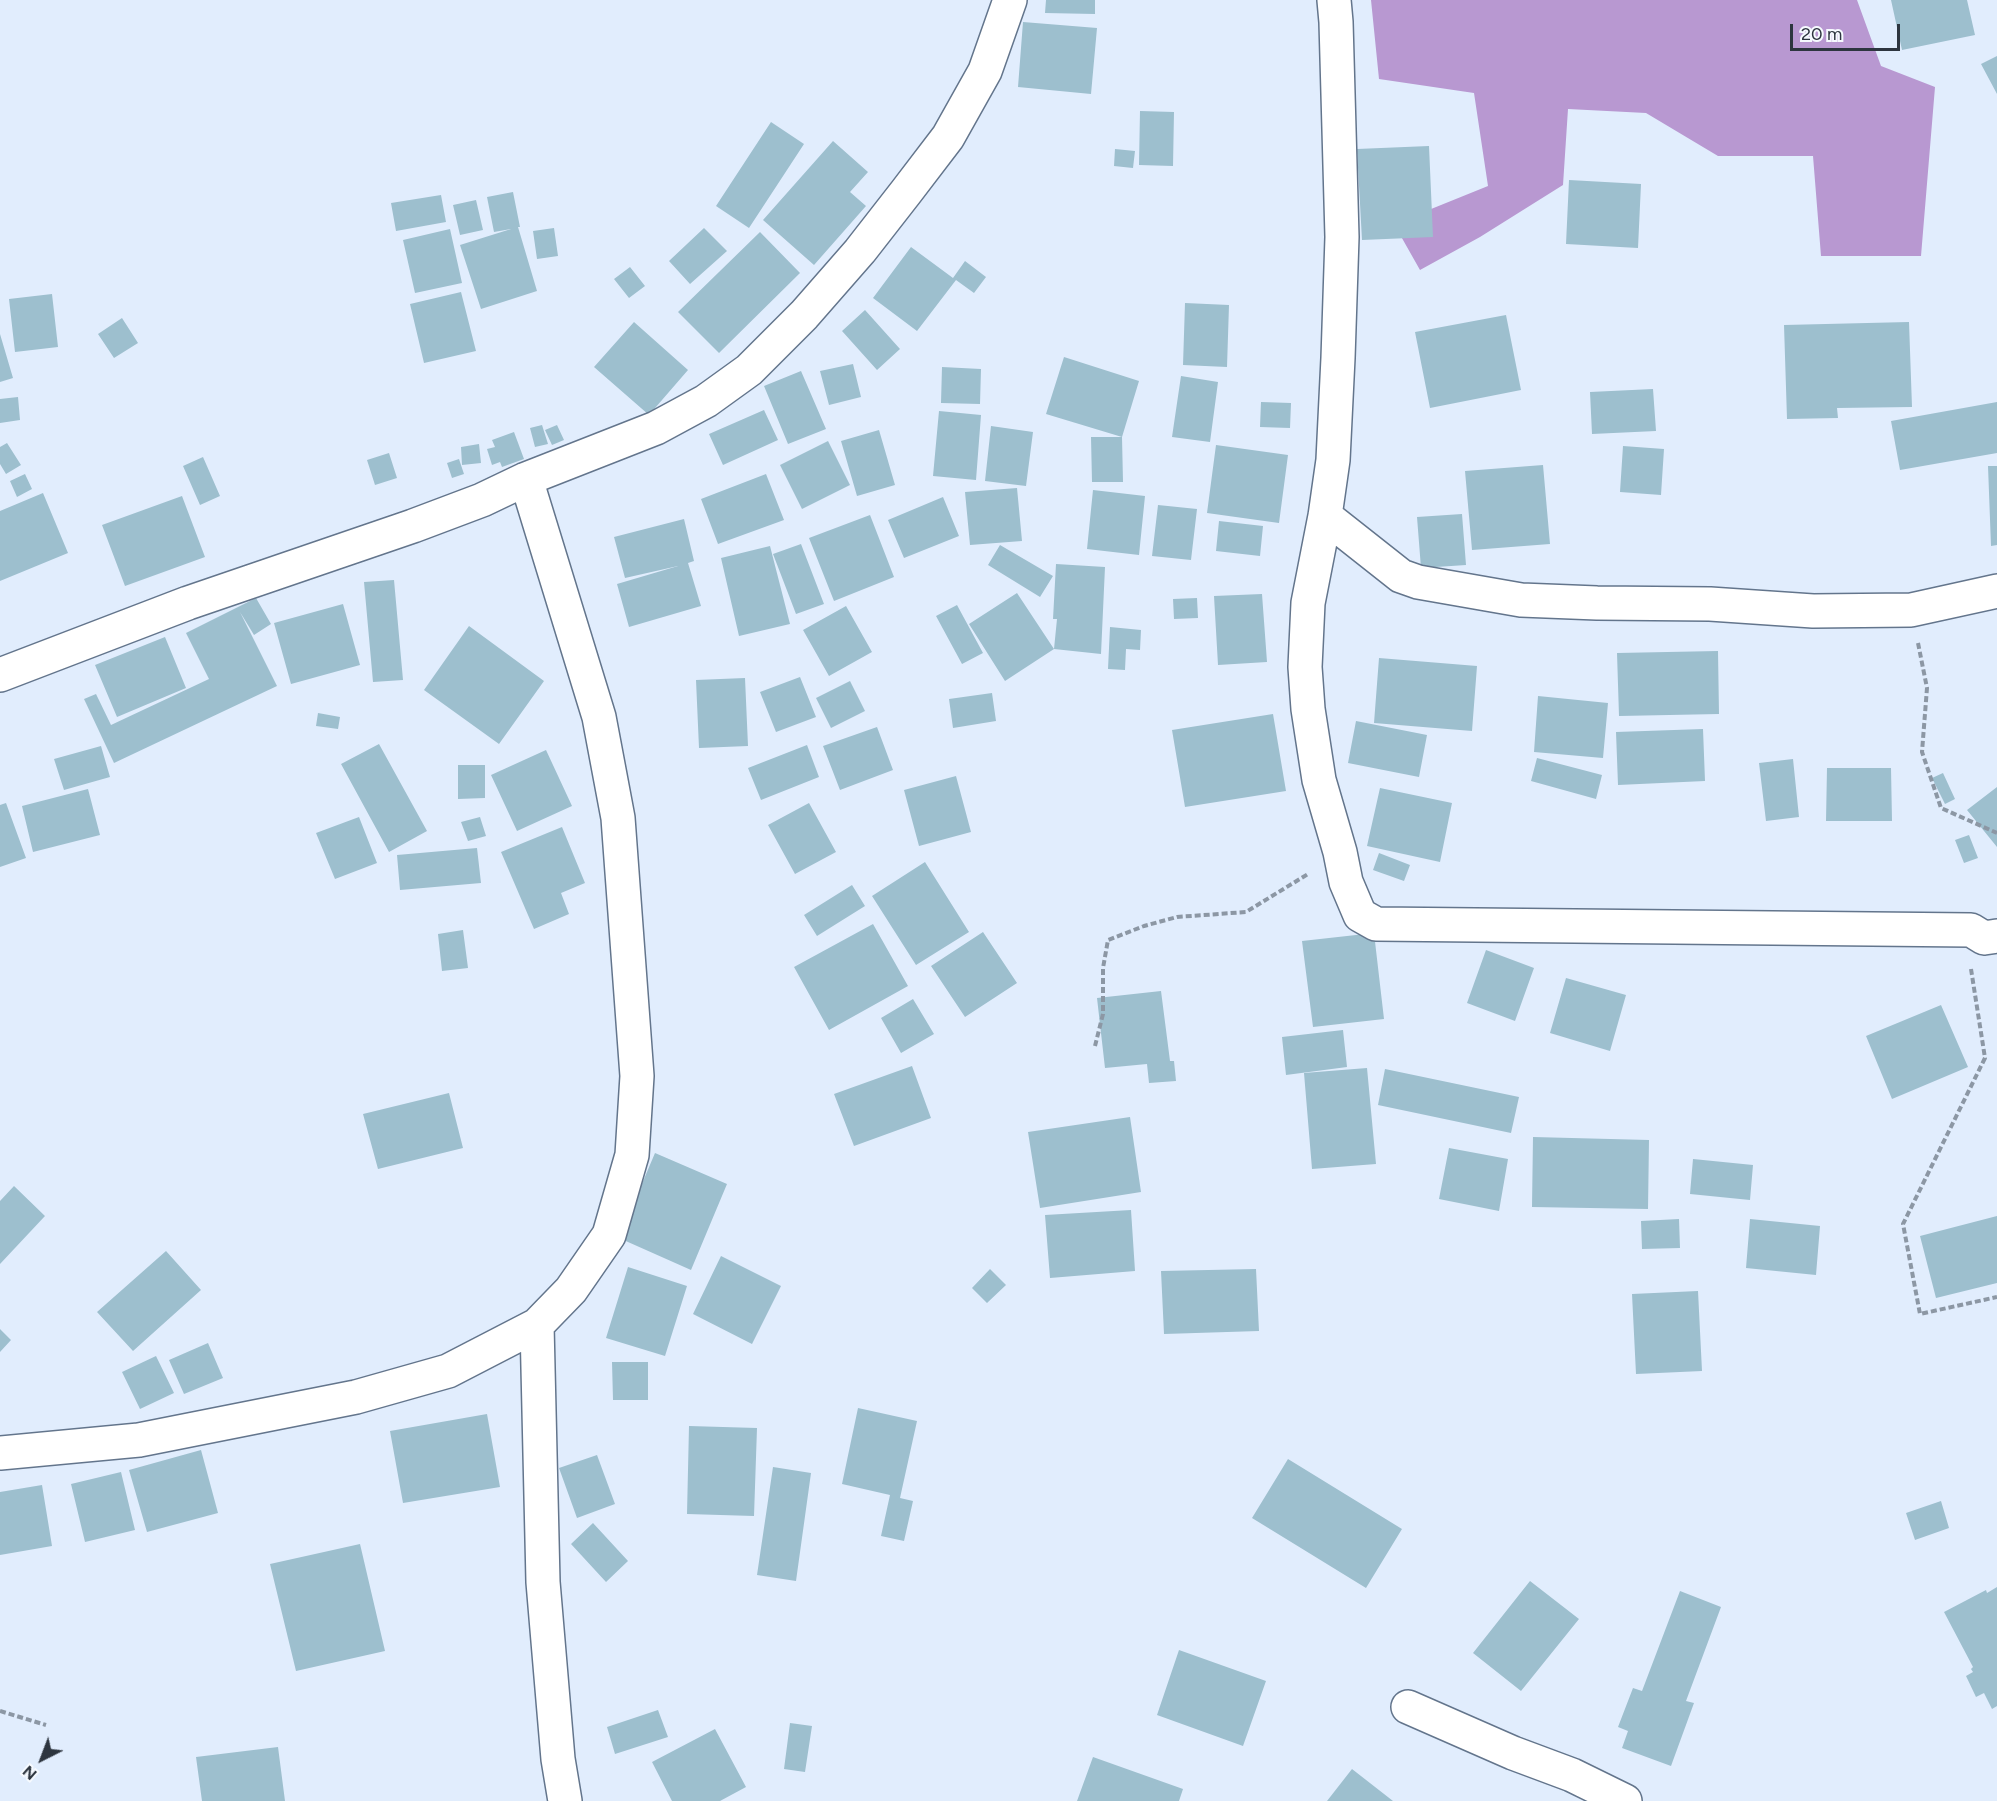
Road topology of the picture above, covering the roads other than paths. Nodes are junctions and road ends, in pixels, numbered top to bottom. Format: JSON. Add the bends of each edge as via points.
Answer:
{"nodes":[{"id":1,"x":1010,"y":0,"type":"edge"},
{"id":2,"x":1334,"y":0,"type":"edge"},
{"id":3,"x":526,"y":479,"type":"junction"},
{"id":4,"x":1324,"y":516,"type":"junction"},
{"id":5,"x":1997,"y":591,"type":"edge"},
{"id":6,"x":0,"y":675,"type":"edge"},
{"id":7,"x":1984,"y":933,"type":"edge"},
{"id":8,"x":537,"y":1325,"type":"junction"},
{"id":9,"x":0,"y":1453,"type":"edge"},
{"id":10,"x":1408,"y":1707,"type":"dead end"},
{"id":11,"x":564,"y":1801,"type":"edge"},
{"id":12,"x":1625,"y":1801,"type":"edge"}],
"edges":[{"from":1,"to":3,"type":"street","via":[[985,71],[948,137],[860,251],[749,370],[706,401],[656,428]]},
{"from":2,"to":4,"type":"street","via":[[1342,237],[1333,460]]},
{"from":3,"to":6,"type":"street","via":[[472,504],[188,603]]},
{"from":3,"to":8,"type":"street","via":[[601,728],[618,818],[637,1076],[632,1155],[609,1235],[571,1290]]},
{"from":4,"to":5,"type":"street","via":[[1401,576],[1521,600],[1710,604],[1813,611],[1911,610]]},
{"from":4,"to":7,"type":"street","via":[[1308,603],[1308,709],[1319,780],[1346,882],[1360,915],[1376,924]]},
{"from":8,"to":9,"type":"street","via":[[448,1371],[356,1397],[139,1440]]},
{"from":8,"to":11,"type":"street","via":[[543,1582]]},
{"from":10,"to":12,"type":"street"}]}
